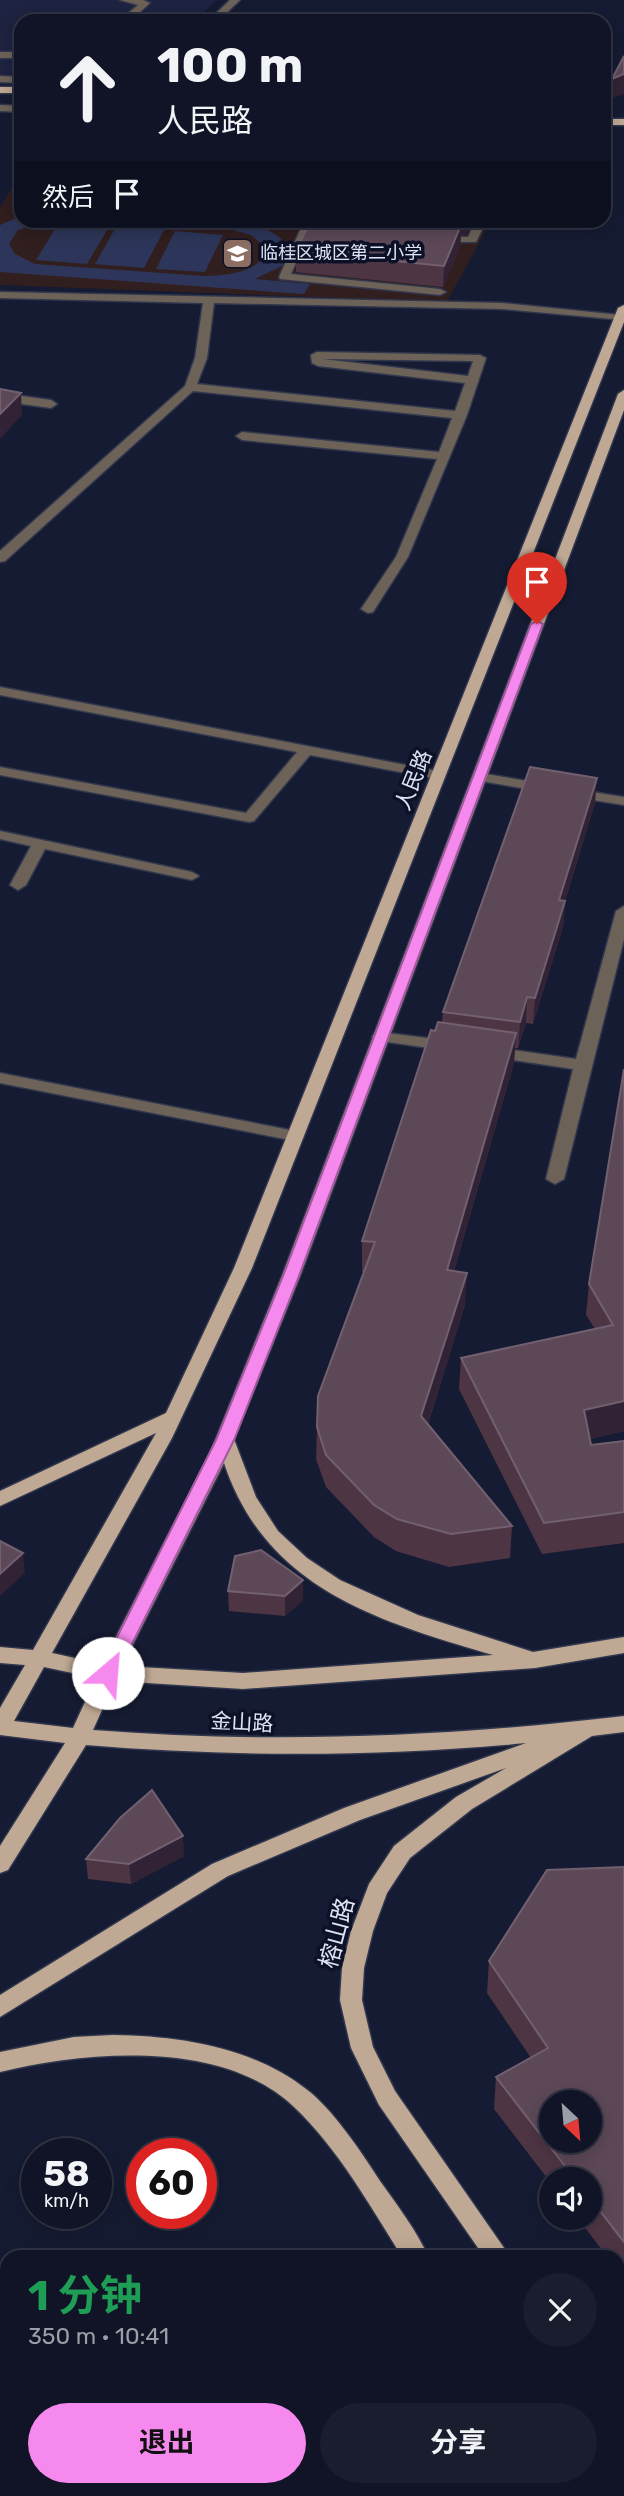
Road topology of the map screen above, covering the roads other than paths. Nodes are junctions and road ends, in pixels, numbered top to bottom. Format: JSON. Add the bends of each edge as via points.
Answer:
{"nodes":[{"id":1,"x":125,"y":0,"type":"edge"},
{"id":2,"x":236,"y":0,"type":"edge"},
{"id":3,"x":132,"y":14,"type":"edge"},
{"id":4,"x":221,"y":14,"type":"edge"},
{"id":5,"x":306,"y":228,"type":"joint"},
{"id":6,"x":478,"y":228,"type":"edge"},
{"id":7,"x":320,"y":229,"type":"edge"},
{"id":8,"x":431,"y":239,"type":"edge"},
{"id":9,"x":440,"y":292,"type":"dead end"},
{"id":10,"x":0,"y":295,"type":"edge"},
{"id":11,"x":209,"y":300,"type":"junction"},
{"id":12,"x":622,"y":313,"type":"edge"},
{"id":13,"x":471,"y":380,"type":"junction"},
{"id":14,"x":190,"y":387,"type":"junction"},
{"id":15,"x":624,"y":394,"type":"edge"},
{"id":16,"x":0,"y":397,"type":"edge"},
{"id":17,"x":51,"y":404,"type":"dead end"},
{"id":18,"x":461,"y":415,"type":"junction"},
{"id":19,"x":242,"y":436,"type":"dead end"},
{"id":20,"x":444,"y":456,"type":"junction"},
{"id":21,"x":0,"y":558,"type":"edge"},
{"id":22,"x":368,"y":609,"type":"dead end"},
{"id":23,"x":0,"y":691,"type":"edge"},
{"id":24,"x":308,"y":749,"type":"junction"},
{"id":25,"x":0,"y":771,"type":"edge"},
{"id":26,"x":437,"y":775,"type":"junction"},
{"id":27,"x":480,"y":778,"type":"junction"},
{"id":28,"x":624,"y":801,"type":"edge"},
{"id":29,"x":0,"y":835,"type":"edge"},
{"id":30,"x":40,"y":844,"type":"junction"},
{"id":31,"x":192,"y":876,"type":"dead end"},
{"id":32,"x":18,"y":885,"type":"dead end"},
{"id":33,"x":624,"y":911,"type":"edge"},
{"id":34,"x":380,"y":1037,"type":"junction"},
{"id":35,"x":582,"y":1065,"type":"junction"},
{"id":36,"x":0,"y":1078,"type":"edge"},
{"id":37,"x":295,"y":1136,"type":"junction"},
{"id":38,"x":555,"y":1179,"type":"dead end"},
{"id":39,"x":173,"y":1417,"type":"junction"},
{"id":40,"x":225,"y":1440,"type":"junction"},
{"id":41,"x":0,"y":1499,"type":"edge"},
{"id":42,"x":624,"y":1645,"type":"edge"},
{"id":43,"x":0,"y":1655,"type":"edge"},
{"id":44,"x":39,"y":1658,"type":"junction"},
{"id":45,"x":535,"y":1660,"type":"junction"},
{"id":46,"x":108,"y":1673,"type":"junction"},
{"id":47,"x":624,"y":1724,"type":"edge"},
{"id":48,"x":0,"y":1727,"type":"edge"},
{"id":49,"x":587,"y":1729,"type":"junction"},
{"id":50,"x":79,"y":1738,"type":"junction"},
{"id":51,"x":0,"y":1864,"type":"edge"},
{"id":52,"x":0,"y":2007,"type":"edge"},
{"id":53,"x":0,"y":2062,"type":"edge"},
{"id":54,"x":412,"y":2250,"type":"edge"},
{"id":55,"x":493,"y":2250,"type":"edge"}],
"edges":[{"from":1,"to":3,"type":"street","via":[[145,3]]},
{"from":2,"to":4,"type":"street"},
{"from":5,"to":7,"type":"street"},
{"from":5,"to":9,"type":"street","via":[[284,277]]},
{"from":6,"to":8,"type":"street","via":[[472,240]]},
{"from":10,"to":11,"type":"street"},
{"from":11,"to":12,"type":"street"},
{"from":11,"to":14,"type":"street","via":[[201,358]]},
{"from":12,"to":26,"type":"main road","name":"人民路"},
{"from":13,"to":13,"type":"street","via":[[318,363],[317,355],[480,358]]},
{"from":13,"to":18,"type":"street"},
{"from":14,"to":18,"type":"street"},
{"from":14,"to":21,"type":"street"},
{"from":15,"to":27,"type":"main road"},
{"from":16,"to":17,"type":"street"},
{"from":18,"to":20,"type":"street"},
{"from":19,"to":20,"type":"street"},
{"from":20,"to":22,"type":"street","via":[[402,557]]},
{"from":23,"to":24,"type":"street"},
{"from":24,"to":25,"type":"street","via":[[249,818]]},
{"from":24,"to":26,"type":"street"},
{"from":26,"to":37,"type":"main road","name":"人民路"},
{"from":27,"to":28,"type":"street"},
{"from":27,"to":34,"type":"main road"},
{"from":29,"to":30,"type":"street"},
{"from":30,"to":31,"type":"street"},
{"from":30,"to":32,"type":"street"},
{"from":33,"to":35,"type":"street"},
{"from":34,"to":35,"type":"street"},
{"from":34,"to":40,"type":"main road"},
{"from":35,"to":38,"type":"street"},
{"from":36,"to":37,"type":"street"},
{"from":37,"to":39,"type":"main road","name":"人民路","via":[[243,1268]]},
{"from":39,"to":41,"type":"main road"},
{"from":39,"to":44,"type":"main road","name":"人民路"},
{"from":40,"to":45,"type":"main road","via":[[250,1506],[278,1542],[316,1576],[422,1627]]},
{"from":40,"to":46,"type":"main road"},
{"from":42,"to":45,"type":"main road"},
{"from":43,"to":44,"type":"main road"},
{"from":44,"to":46,"type":"main road"},
{"from":44,"to":48,"type":"main road","name":"人民路"},
{"from":45,"to":46,"type":"main road","via":[[243,1681]]},
{"from":46,"to":50,"type":"main road"},
{"from":47,"to":49,"type":"main road"},
{"from":48,"to":50,"type":"main road","name":"金山路"},
{"from":49,"to":50,"type":"main road","name":"金山路","via":[[481,1740],[285,1748]]},
{"from":49,"to":52,"type":"main road","via":[[352,1814],[220,1870]]},
{"from":49,"to":55,"type":"main road","name":"榕山路","via":[[464,1803],[402,1852],[377,1890],[353,1968],[351,2000],[362,2048],[387,2098]]},
{"from":50,"to":51,"type":"main road"},
{"from":53,"to":54,"type":"main road","via":[[31,2053],[140,2043],[184,2049],[250,2069],[298,2096],[335,2137]]}]}
